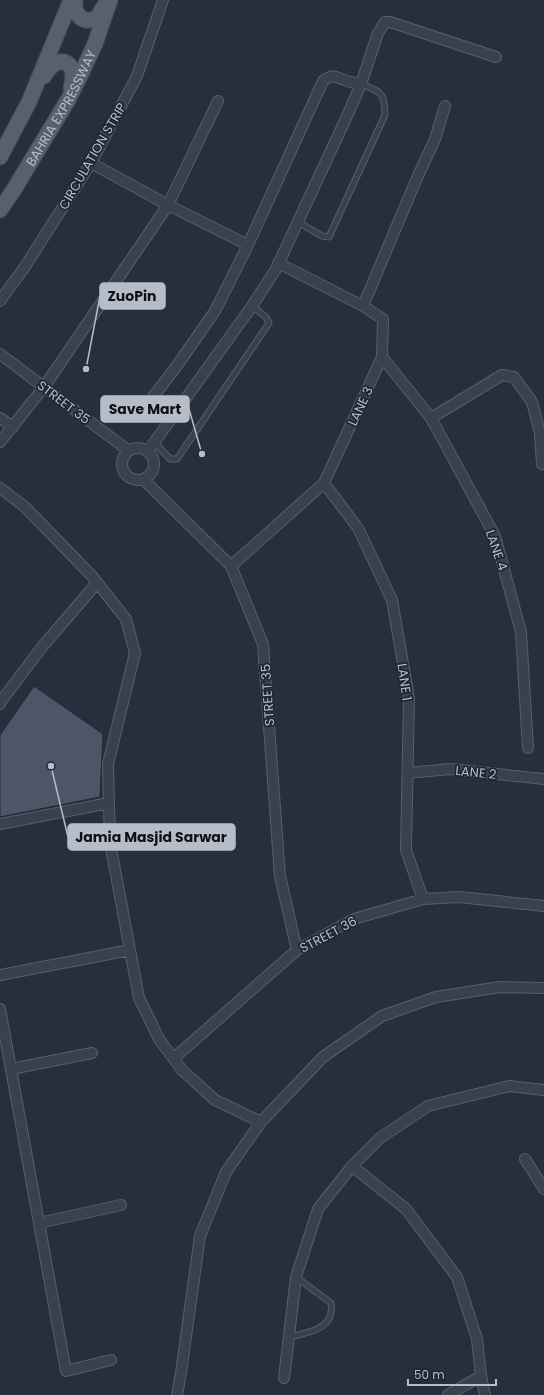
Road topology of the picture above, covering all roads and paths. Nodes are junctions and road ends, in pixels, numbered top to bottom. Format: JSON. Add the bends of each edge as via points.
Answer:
{"nodes":[{"id":1,"x":71,"y":0,"type":"edge"},
{"id":2,"x":75,"y":0,"type":"edge"},
{"id":3,"x":108,"y":0,"type":"edge"},
{"id":4,"x":163,"y":0,"type":"edge"},
{"id":5,"x":496,"y":57,"type":"dead end"},
{"id":6,"x":361,"y":84,"type":"junction"},
{"id":7,"x":68,"y":100,"type":"junction"},
{"id":8,"x":218,"y":101,"type":"dead end"},
{"id":9,"x":29,"y":102,"type":"junction"},
{"id":10,"x":446,"y":106,"type":"dead end"},
{"id":11,"x":0,"y":157,"type":"edge"},
{"id":12,"x":91,"y":163,"type":"junction"},
{"id":13,"x":168,"y":205,"type":"junction"},
{"id":14,"x":0,"y":210,"type":"edge"},
{"id":15,"x":298,"y":222,"type":"junction"},
{"id":16,"x":248,"y":245,"type":"junction"},
{"id":17,"x":278,"y":263,"type":"junction"},
{"id":18,"x":0,"y":301,"type":"edge"},
{"id":19,"x":252,"y":306,"type":"junction"},
{"id":20,"x":363,"y":306,"type":"junction"},
{"id":21,"x":0,"y":354,"type":"edge"},
{"id":22,"x":382,"y":357,"type":"junction"},
{"id":23,"x":44,"y":387,"type":"junction"},
{"id":24,"x":175,"y":413,"type":"junction"},
{"id":25,"x":0,"y":418,"type":"edge"},
{"id":26,"x":431,"y":418,"type":"junction"},
{"id":27,"x":13,"y":427,"type":"junction"},
{"id":28,"x":0,"y":442,"type":"edge"},
{"id":29,"x":154,"y":442,"type":"junction"},
{"id":30,"x":129,"y":451,"type":"junction"},
{"id":31,"x":148,"y":451,"type":"junction"},
{"id":32,"x":543,"y":466,"type":"edge"},
{"id":33,"x":144,"y":480,"type":"junction"},
{"id":34,"x":324,"y":483,"type":"junction"},
{"id":35,"x":0,"y":488,"type":"edge"},
{"id":36,"x":231,"y":566,"type":"junction"},
{"id":37,"x":97,"y":583,"type":"junction"},
{"id":38,"x":0,"y":704,"type":"edge"},
{"id":39,"x":528,"y":748,"type":"dead end"},
{"id":40,"x":408,"y":773,"type":"junction"},
{"id":41,"x":544,"y":779,"type":"edge"},
{"id":42,"x":109,"y":802,"type":"junction"},
{"id":43,"x":0,"y":824,"type":"edge"},
{"id":44,"x":423,"y":899,"type":"junction"},
{"id":45,"x":544,"y":906,"type":"edge"},
{"id":46,"x":130,"y":950,"type":"junction"},
{"id":47,"x":297,"y":950,"type":"junction"},
{"id":48,"x":0,"y":975,"type":"edge"},
{"id":49,"x":544,"y":988,"type":"edge"},
{"id":50,"x":0,"y":1009,"type":"edge"},
{"id":51,"x":92,"y":1053,"type":"dead end"},
{"id":52,"x":174,"y":1058,"type":"junction"},
{"id":53,"x":11,"y":1069,"type":"junction"},
{"id":54,"x":544,"y":1090,"type":"edge"},
{"id":55,"x":261,"y":1122,"type":"junction"},
{"id":56,"x":525,"y":1159,"type":"dead end"},
{"id":57,"x":352,"y":1166,"type":"junction"},
{"id":58,"x":544,"y":1189,"type":"edge"},
{"id":59,"x":121,"y":1205,"type":"dead end"},
{"id":60,"x":39,"y":1223,"type":"junction"},
{"id":61,"x":296,"y":1277,"type":"junction"},
{"id":62,"x":290,"y":1337,"type":"junction"},
{"id":63,"x":111,"y":1360,"type":"dead end"},
{"id":64,"x":481,"y":1376,"type":"junction"},
{"id":65,"x":284,"y":1378,"type":"dead end"},
{"id":66,"x":177,"y":1395,"type":"edge"},
{"id":67,"x":448,"y":1395,"type":"edge"},
{"id":68,"x":485,"y":1395,"type":"edge"}],
"edges":[{"from":1,"to":9,"type":"main road"},
{"from":2,"to":3,"type":"main road","via":[[78,16],[92,20],[101,12]]},
{"from":3,"to":7,"type":"main road","name":"BAHRIA EXPRESSWAY","via":[[95,44]]},
{"from":4,"to":12,"type":"street","name":"CIRCULATION STRIP","via":[[137,76]]},
{"from":5,"to":6,"type":"street","via":[[385,22],[378,33]]},
{"from":6,"to":15,"type":"street"},
{"from":6,"to":15,"type":"lane","via":[[379,92],[383,98],[385,116],[333,230],[329,237],[322,236]]},
{"from":6,"to":16,"type":"street","via":[[337,76],[328,76],[323,81]]},
{"from":7,"to":9,"type":"main road","via":[[74,75],[71,67],[59,62],[52,64],[46,72]]},
{"from":7,"to":14,"type":"main road","name":"BAHRIA EXPRESSWAY"},
{"from":8,"to":13,"type":"street"},
{"from":9,"to":11,"type":"main road"},
{"from":10,"to":20,"type":"street","via":[[435,139]]},
{"from":12,"to":13,"type":"street"},
{"from":12,"to":18,"type":"street","name":"CIRCULATION STRIP"},
{"from":13,"to":16,"type":"street"},
{"from":13,"to":23,"type":"street"},
{"from":15,"to":17,"type":"street"},
{"from":16,"to":24,"type":"street","via":[[215,310],[152,398]]},
{"from":17,"to":19,"type":"street"},
{"from":17,"to":20,"type":"street","name":"LANE 3"},
{"from":19,"to":24,"type":"street"},
{"from":19,"to":29,"type":"lane","via":[[266,317],[269,324],[177,459],[170,459]]},
{"from":20,"to":22,"type":"street","name":"LANE 3","via":[[383,319]]},
{"from":21,"to":23,"type":"street","name":"STREET 35"},
{"from":22,"to":26,"type":"street","name":"LANE 4"},
{"from":22,"to":34,"type":"street","name":"LANE 3"},
{"from":23,"to":27,"type":"street"},
{"from":23,"to":30,"type":"street","name":"STREET 35"},
{"from":24,"to":29,"type":"street"},
{"from":25,"to":27,"type":"street"},
{"from":26,"to":32,"type":"street","via":[[502,375],[514,377],[532,402],[540,433]]},
{"from":26,"to":39,"type":"street","name":"LANE 4","via":[[495,536],[521,632]]},
{"from":27,"to":28,"type":"street"},
{"from":29,"to":31,"type":"street"},
{"from":30,"to":31,"type":"street","via":[[138,448]]},
{"from":30,"to":33,"type":"street","via":[[122,460],[125,474],[134,480]]},
{"from":31,"to":33,"type":"street","via":[[155,465],[150,476]]},
{"from":33,"to":36,"type":"street","name":"STREET 35"},
{"from":34,"to":36,"type":"street","name":"LANE 3"},
{"from":34,"to":40,"type":"street","name":"LANE 1","via":[[358,528],[392,600],[408,698]]},
{"from":35,"to":37,"type":"street","via":[[25,507]]},
{"from":36,"to":47,"type":"street","name":"STREET 35","via":[[263,644],[280,876]]},
{"from":37,"to":38,"type":"street","via":[[42,647]]},
{"from":37,"to":42,"type":"street","via":[[126,619],[135,652],[108,764]]},
{"from":40,"to":41,"type":"street","name":"LANE 2","via":[[450,769]]},
{"from":40,"to":44,"type":"street","name":"LANE 1","via":[[406,850]]},
{"from":42,"to":43,"type":"street"},
{"from":42,"to":46,"type":"street","via":[[110,843]]},
{"from":44,"to":45,"type":"street","name":"STREET 36","via":[[459,897]]},
{"from":44,"to":47,"type":"street","name":"STREET 36","via":[[354,918]]},
{"from":46,"to":48,"type":"street"},
{"from":46,"to":52,"type":"street","via":[[139,998],[159,1039]]},
{"from":47,"to":52,"type":"street","name":"STREET 36"},
{"from":49,"to":55,"type":"street","via":[[500,987],[436,997],[382,1016],[323,1057]]},
{"from":50,"to":53,"type":"street"},
{"from":51,"to":53,"type":"street"},
{"from":52,"to":55,"type":"street","via":[[182,1070],[215,1100]]},
{"from":53,"to":60,"type":"street"},
{"from":54,"to":57,"type":"street","via":[[509,1086],[428,1106],[380,1138]]},
{"from":55,"to":66,"type":"street","via":[[226,1172],[200,1236]]},
{"from":56,"to":58,"type":"street"},
{"from":57,"to":61,"type":"street","via":[[318,1209]]},
{"from":57,"to":64,"type":"street","via":[[406,1210],[457,1277],[477,1339]]},
{"from":59,"to":60,"type":"street"},
{"from":60,"to":63,"type":"street","via":[[66,1371]]},
{"from":61,"to":62,"type":"street"},
{"from":61,"to":62,"type":"lane","via":[[331,1303],[332,1312],[327,1322],[316,1330]]},
{"from":62,"to":65,"type":"street"},
{"from":64,"to":67,"type":"street"},
{"from":64,"to":68,"type":"street"}]}
